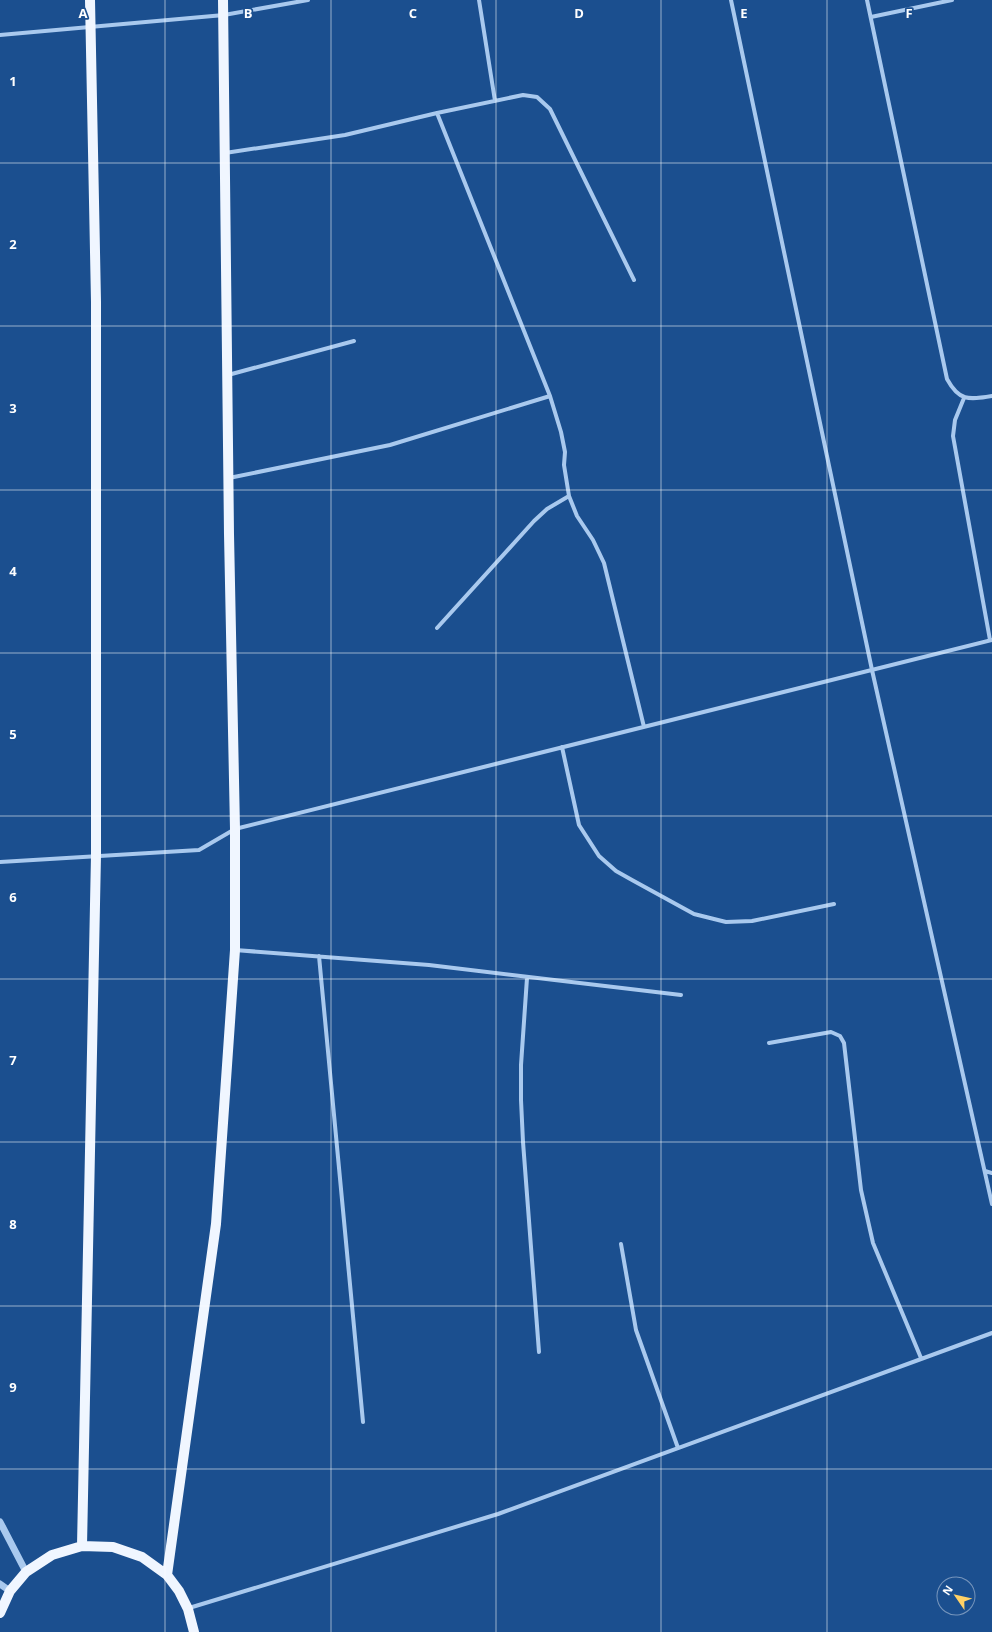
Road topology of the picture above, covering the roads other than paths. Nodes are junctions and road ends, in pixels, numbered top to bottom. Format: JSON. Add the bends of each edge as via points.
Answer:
{"nodes":[{"id":1,"x":90,"y":0,"type":"edge"},
{"id":2,"x":223,"y":0,"type":"edge"},
{"id":3,"x":308,"y":0,"type":"edge"},
{"id":4,"x":479,"y":0,"type":"edge"},
{"id":5,"x":731,"y":0,"type":"edge"},
{"id":6,"x":867,"y":0,"type":"edge"},
{"id":7,"x":952,"y":0,"type":"edge"},
{"id":8,"x":224,"y":15,"type":"junction"},
{"id":9,"x":871,"y":17,"type":"junction"},
{"id":10,"x":91,"y":26,"type":"junction"},
{"id":11,"x":0,"y":35,"type":"edge"},
{"id":12,"x":495,"y":101,"type":"junction"},
{"id":13,"x":437,"y":113,"type":"junction"},
{"id":14,"x":225,"y":153,"type":"junction"},
{"id":15,"x":634,"y":280,"type":"dead end"},
{"id":16,"x":354,"y":341,"type":"dead end"},
{"id":17,"x":227,"y":375,"type":"junction"},
{"id":18,"x":550,"y":396,"type":"junction"},
{"id":19,"x":992,"y":396,"type":"edge"},
{"id":20,"x":964,"y":398,"type":"junction"},
{"id":21,"x":229,"y":478,"type":"junction"},
{"id":22,"x":569,"y":496,"type":"junction"},
{"id":23,"x":437,"y":628,"type":"dead end"},
{"id":24,"x":991,"y":640,"type":"edge"},
{"id":25,"x":872,"y":670,"type":"junction"},
{"id":26,"x":644,"y":727,"type":"junction"},
{"id":27,"x":562,"y":747,"type":"junction"},
{"id":28,"x":236,"y":828,"type":"junction"},
{"id":29,"x":96,"y":855,"type":"junction"},
{"id":30,"x":0,"y":862,"type":"edge"},
{"id":31,"x":834,"y":904,"type":"dead end"},
{"id":32,"x":234,"y":950,"type":"junction"},
{"id":33,"x":319,"y":956,"type":"junction"},
{"id":34,"x":527,"y":978,"type":"junction"},
{"id":35,"x":681,"y":995,"type":"dead end"},
{"id":36,"x":769,"y":1043,"type":"dead end"},
{"id":37,"x":984,"y":1171,"type":"junction"},
{"id":38,"x":992,"y":1173,"type":"edge"},
{"id":39,"x":992,"y":1204,"type":"edge"},
{"id":40,"x":621,"y":1244,"type":"dead end"},
{"id":41,"x":992,"y":1332,"type":"edge"},
{"id":42,"x":539,"y":1352,"type":"dead end"},
{"id":43,"x":921,"y":1358,"type":"junction"},
{"id":44,"x":363,"y":1422,"type":"dead end"},
{"id":45,"x":678,"y":1448,"type":"junction"},
{"id":46,"x":0,"y":1522,"type":"edge"},
{"id":47,"x":82,"y":1546,"type":"junction"},
{"id":48,"x":26,"y":1572,"type":"junction"},
{"id":49,"x":166,"y":1576,"type":"junction"},
{"id":50,"x":0,"y":1584,"type":"edge"},
{"id":51,"x":10,"y":1591,"type":"junction"},
{"id":52,"x":188,"y":1608,"type":"junction"},
{"id":53,"x":0,"y":1613,"type":"edge"},
{"id":54,"x":194,"y":1632,"type":"edge"}],
"edges":[{"from":1,"to":10,"type":"main road"},
{"from":2,"to":8,"type":"main road"},
{"from":3,"to":8,"type":"street"},
{"from":4,"to":12,"type":"street"},
{"from":5,"to":25,"type":"street"},
{"from":6,"to":9,"type":"street"},
{"from":7,"to":9,"type":"street"},
{"from":8,"to":10,"type":"street"},
{"from":8,"to":14,"type":"main road"},
{"from":9,"to":20,"type":"street","via":[[947,379],[954,392]]},
{"from":10,"to":11,"type":"street"},
{"from":10,"to":29,"type":"main road","via":[[96,302]]},
{"from":12,"to":13,"type":"street"},
{"from":12,"to":15,"type":"street","via":[[523,95],[537,97],[550,109]]},
{"from":13,"to":14,"type":"street","via":[[345,135]]},
{"from":13,"to":18,"type":"street"},
{"from":14,"to":17,"type":"main road"},
{"from":16,"to":17,"type":"street"},
{"from":17,"to":21,"type":"main road"},
{"from":18,"to":21,"type":"street","via":[[390,445]]},
{"from":18,"to":22,"type":"street","via":[[562,432]]},
{"from":19,"to":20,"type":"street"},
{"from":20,"to":24,"type":"street","via":[[955,420],[953,436]]},
{"from":21,"to":28,"type":"main road"},
{"from":22,"to":23,"type":"street","via":[[547,509],[534,521]]},
{"from":22,"to":26,"type":"street","via":[[577,516],[604,563]]},
{"from":24,"to":25,"type":"street"},
{"from":25,"to":26,"type":"street"},
{"from":25,"to":37,"type":"street"},
{"from":26,"to":27,"type":"street"},
{"from":27,"to":28,"type":"street"},
{"from":27,"to":31,"type":"street","via":[[579,825],[599,856],[616,871],[694,914],[726,922],[752,921]]},
{"from":28,"to":29,"type":"street","via":[[199,850]]},
{"from":28,"to":32,"type":"main road"},
{"from":29,"to":30,"type":"street"},
{"from":29,"to":47,"type":"main road"},
{"from":32,"to":33,"type":"street"},
{"from":32,"to":49,"type":"main road","via":[[216,1224]]},
{"from":33,"to":34,"type":"street"},
{"from":33,"to":44,"type":"street"},
{"from":34,"to":35,"type":"street"},
{"from":34,"to":42,"type":"street","via":[[521,1107]]},
{"from":36,"to":43,"type":"street","via":[[830,1032],[840,1036],[844,1043],[867,1221],[873,1243]]},
{"from":37,"to":38,"type":"street"},
{"from":37,"to":39,"type":"street"},
{"from":40,"to":45,"type":"street","via":[[636,1330]]},
{"from":41,"to":43,"type":"street"},
{"from":43,"to":45,"type":"street"},
{"from":45,"to":52,"type":"street","via":[[498,1514]]},
{"from":46,"to":48,"type":"street"},
{"from":47,"to":48,"type":"main road","via":[[52,1555]]},
{"from":47,"to":49,"type":"main road","via":[[113,1547],[142,1557]]},
{"from":48,"to":51,"type":"main road"},
{"from":49,"to":52,"type":"main road","via":[[179,1591]]},
{"from":50,"to":51,"type":"street"},
{"from":51,"to":53,"type":"main road"},
{"from":52,"to":54,"type":"main road"}]}
